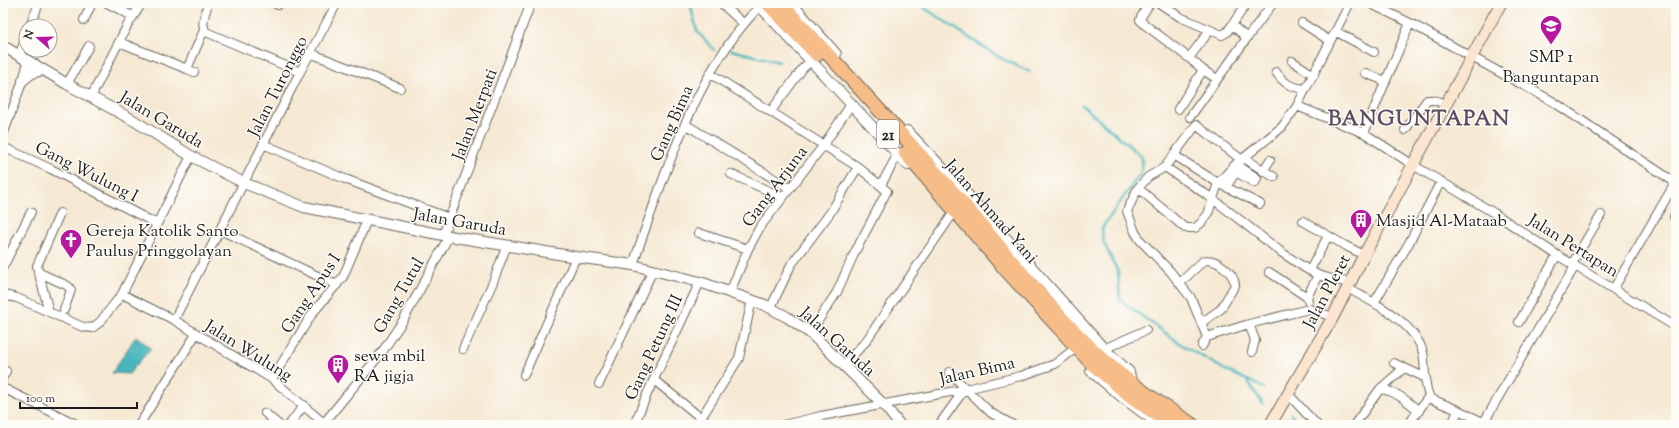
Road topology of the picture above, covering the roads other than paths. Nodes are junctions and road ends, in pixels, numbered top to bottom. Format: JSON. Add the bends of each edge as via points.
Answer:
{"nodes":[{"id":1,"x":39,"y":3,"type":"edge"},
{"id":2,"x":92,"y":3,"type":"edge"},
{"id":3,"x":107,"y":3,"type":"edge"},
{"id":4,"x":142,"y":3,"type":"edge"},
{"id":5,"x":208,"y":3,"type":"edge"},
{"id":6,"x":338,"y":3,"type":"edge"},
{"id":7,"x":531,"y":3,"type":"edge"},
{"id":8,"x":721,"y":3,"type":"edge"},
{"id":9,"x":781,"y":3,"type":"edge"},
{"id":10,"x":791,"y":3,"type":"edge"},
{"id":11,"x":1150,"y":3,"type":"edge"},
{"id":12,"x":1159,"y":3,"type":"edge"},
{"id":13,"x":1247,"y":3,"type":"edge"},
{"id":14,"x":1273,"y":3,"type":"edge"},
{"id":15,"x":1350,"y":3,"type":"edge"},
{"id":16,"x":1370,"y":3,"type":"edge"},
{"id":17,"x":1501,"y":3,"type":"edge"},
{"id":18,"x":761,"y":4,"type":"edge"},
{"id":19,"x":1382,"y":5,"type":"edge"},
{"id":20,"x":132,"y":16,"type":"junction"},
{"id":21,"x":33,"y":18,"type":"edge"},
{"id":22,"x":84,"y":20,"type":"dead end"},
{"id":23,"x":1302,"y":23,"type":"dead end"},
{"id":24,"x":1410,"y":23,"type":"junction"},
{"id":25,"x":744,"y":24,"type":"junction"},
{"id":26,"x":1232,"y":25,"type":"junction"},
{"id":27,"x":204,"y":30,"type":"junction"},
{"id":28,"x":1210,"y":30,"type":"junction"},
{"id":29,"x":1335,"y":31,"type":"junction"},
{"id":30,"x":1247,"y":38,"type":"junction"},
{"id":31,"x":119,"y":42,"type":"junction"},
{"id":32,"x":1330,"y":42,"type":"junction"},
{"id":33,"x":3,"y":46,"type":"edge"},
{"id":34,"x":89,"y":46,"type":"dead end"},
{"id":35,"x":1374,"y":52,"type":"dead end"},
{"id":36,"x":310,"y":53,"type":"junction"},
{"id":37,"x":1189,"y":58,"type":"junction"},
{"id":38,"x":1472,"y":58,"type":"junction"},
{"id":39,"x":23,"y":59,"type":"junction"},
{"id":40,"x":812,"y":60,"type":"junction"},
{"id":41,"x":1292,"y":61,"type":"dead end"},
{"id":42,"x":42,"y":70,"type":"junction"},
{"id":43,"x":1203,"y":70,"type":"junction"},
{"id":44,"x":300,"y":72,"type":"junction"},
{"id":45,"x":1276,"y":72,"type":"dead end"},
{"id":46,"x":1365,"y":73,"type":"dead end"},
{"id":47,"x":711,"y":74,"type":"junction"},
{"id":48,"x":1314,"y":75,"type":"junction"},
{"id":49,"x":1217,"y":79,"type":"junction"},
{"id":50,"x":23,"y":80,"type":"junction"},
{"id":51,"x":1385,"y":81,"type":"junction"},
{"id":52,"x":67,"y":84,"type":"junction"},
{"id":53,"x":400,"y":88,"type":"dead end"},
{"id":54,"x":1305,"y":89,"type":"junction"},
{"id":55,"x":91,"y":97,"type":"junction"},
{"id":56,"x":852,"y":103,"type":"junction"},
{"id":57,"x":1447,"y":104,"type":"junction"},
{"id":58,"x":1297,"y":106,"type":"junction"},
{"id":59,"x":1178,"y":109,"type":"dead end"},
{"id":60,"x":771,"y":111,"type":"junction"},
{"id":61,"x":1190,"y":117,"type":"dead end"},
{"id":62,"x":685,"y":124,"type":"junction"},
{"id":63,"x":1405,"y":130,"type":"dead end"},
{"id":64,"x":1364,"y":133,"type":"junction"},
{"id":65,"x":3,"y":135,"type":"edge"},
{"id":66,"x":263,"y":144,"type":"junction"},
{"id":67,"x":823,"y":146,"type":"junction"},
{"id":68,"x":3,"y":147,"type":"edge"},
{"id":69,"x":898,"y":154,"type":"junction"},
{"id":70,"x":1174,"y":155,"type":"junction"},
{"id":71,"x":191,"y":156,"type":"junction"},
{"id":72,"x":1240,"y":160,"type":"junction"},
{"id":73,"x":1270,"y":160,"type":"dead end"},
{"id":74,"x":1413,"y":165,"type":"junction"},
{"id":75,"x":858,"y":167,"type":"junction"},
{"id":76,"x":914,"y":167,"type":"junction"},
{"id":77,"x":1165,"y":167,"type":"junction"},
{"id":78,"x":1263,"y":171,"type":"junction"},
{"id":79,"x":731,"y":174,"type":"dead end"},
{"id":80,"x":1274,"y":177,"type":"dead end"},
{"id":81,"x":1441,"y":181,"type":"junction"},
{"id":82,"x":244,"y":183,"type":"junction"},
{"id":83,"x":1676,"y":183,"type":"edge"},
{"id":84,"x":1222,"y":185,"type":"junction"},
{"id":85,"x":789,"y":188,"type":"junction"},
{"id":86,"x":884,"y":188,"type":"junction"},
{"id":87,"x":1138,"y":188,"type":"junction"},
{"id":88,"x":782,"y":197,"type":"junction"},
{"id":89,"x":1213,"y":199,"type":"junction"},
{"id":90,"x":1260,"y":204,"type":"dead end"},
{"id":91,"x":31,"y":212,"type":"dead end"},
{"id":92,"x":60,"y":213,"type":"dead end"},
{"id":93,"x":952,"y":215,"type":"junction"},
{"id":94,"x":1601,"y":215,"type":"dead end"},
{"id":95,"x":449,"y":218,"type":"junction"},
{"id":96,"x":367,"y":220,"type":"junction"},
{"id":97,"x":1303,"y":221,"type":"dead end"},
{"id":98,"x":157,"y":224,"type":"junction"},
{"id":99,"x":220,"y":230,"type":"junction"},
{"id":100,"x":700,"y":233,"type":"dead end"},
{"id":101,"x":446,"y":235,"type":"junction"},
{"id":102,"x":1328,"y":236,"type":"junction"},
{"id":103,"x":507,"y":245,"type":"junction"},
{"id":104,"x":748,"y":249,"type":"junction"},
{"id":105,"x":1364,"y":255,"type":"junction"},
{"id":106,"x":1557,"y":255,"type":"junction"},
{"id":107,"x":576,"y":257,"type":"junction"},
{"id":108,"x":633,"y":265,"type":"junction"},
{"id":109,"x":1574,"y":265,"type":"junction"},
{"id":110,"x":1009,"y":266,"type":"junction"},
{"id":111,"x":3,"y":268,"type":"edge"},
{"id":112,"x":653,"y":270,"type":"junction"},
{"id":113,"x":1310,"y":270,"type":"junction"},
{"id":114,"x":38,"y":272,"type":"junction"},
{"id":115,"x":1269,"y":272,"type":"dead end"},
{"id":116,"x":1318,"y":275,"type":"junction"},
{"id":117,"x":700,"y":282,"type":"junction"},
{"id":118,"x":1180,"y":283,"type":"junction"},
{"id":119,"x":337,"y":285,"type":"junction"},
{"id":120,"x":1349,"y":285,"type":"junction"},
{"id":121,"x":1614,"y":288,"type":"junction"},
{"id":122,"x":730,"y":292,"type":"junction"},
{"id":123,"x":122,"y":294,"type":"junction"},
{"id":124,"x":3,"y":295,"type":"edge"},
{"id":125,"x":1307,"y":297,"type":"junction"},
{"id":126,"x":752,"y":300,"type":"junction"},
{"id":127,"x":1374,"y":303,"type":"junction"},
{"id":128,"x":771,"y":307,"type":"junction"},
{"id":129,"x":1309,"y":309,"type":"junction"},
{"id":130,"x":48,"y":312,"type":"junction"},
{"id":131,"x":62,"y":314,"type":"junction"},
{"id":132,"x":1333,"y":317,"type":"junction"},
{"id":133,"x":174,"y":320,"type":"junction"},
{"id":134,"x":1519,"y":322,"type":"dead end"},
{"id":135,"x":1202,"y":323,"type":"junction"},
{"id":136,"x":1249,"y":324,"type":"junction"},
{"id":137,"x":1676,"y":327,"type":"edge"},
{"id":138,"x":1146,"y":330,"type":"dead end"},
{"id":139,"x":810,"y":333,"type":"junction"},
{"id":140,"x":196,"y":334,"type":"junction"},
{"id":141,"x":1207,"y":337,"type":"junction"},
{"id":142,"x":1202,"y":346,"type":"dead end"},
{"id":143,"x":463,"y":349,"type":"dead end"},
{"id":144,"x":1104,"y":349,"type":"junction"},
{"id":145,"x":1072,"y":351,"type":"junction"},
{"id":146,"x":1252,"y":352,"type":"dead end"},
{"id":147,"x":1394,"y":363,"type":"dead end"},
{"id":148,"x":844,"y":365,"type":"junction"},
{"id":149,"x":1404,"y":368,"type":"junction"},
{"id":150,"x":949,"y":372,"type":"dead end"},
{"id":151,"x":524,"y":375,"type":"dead end"},
{"id":152,"x":1426,"y":378,"type":"junction"},
{"id":153,"x":272,"y":379,"type":"junction"},
{"id":154,"x":654,"y":380,"type":"junction"},
{"id":155,"x":1131,"y":382,"type":"junction"},
{"id":156,"x":599,"y":384,"type":"dead end"},
{"id":157,"x":3,"y":388,"type":"edge"},
{"id":158,"x":965,"y":389,"type":"junction"},
{"id":159,"x":1380,"y":389,"type":"junction"},
{"id":160,"x":1288,"y":394,"type":"junction"},
{"id":161,"x":1429,"y":396,"type":"junction"},
{"id":162,"x":884,"y":405,"type":"junction"},
{"id":163,"x":304,"y":406,"type":"junction"},
{"id":164,"x":1458,"y":410,"type":"junction"},
{"id":165,"x":1419,"y":411,"type":"junction"},
{"id":166,"x":265,"y":413,"type":"dead end"},
{"id":167,"x":60,"y":416,"type":"junction"},
{"id":168,"x":703,"y":421,"type":"edge"},
{"id":169,"x":325,"y":424,"type":"edge"},
{"id":170,"x":943,"y":424,"type":"edge"},
{"id":171,"x":1486,"y":424,"type":"edge"},
{"id":172,"x":56,"y":425,"type":"edge"},
{"id":173,"x":78,"y":425,"type":"edge"},
{"id":174,"x":140,"y":425,"type":"edge"},
{"id":175,"x":279,"y":425,"type":"edge"},
{"id":176,"x":289,"y":425,"type":"edge"},
{"id":177,"x":634,"y":425,"type":"edge"},
{"id":178,"x":783,"y":425,"type":"edge"},
{"id":179,"x":900,"y":425,"type":"edge"},
{"id":180,"x":1013,"y":425,"type":"edge"},
{"id":181,"x":1160,"y":425,"type":"edge"},
{"id":182,"x":1171,"y":425,"type":"edge"},
{"id":183,"x":1193,"y":425,"type":"edge"},
{"id":184,"x":1270,"y":425,"type":"edge"},
{"id":185,"x":1317,"y":425,"type":"edge"},
{"id":186,"x":1354,"y":425,"type":"edge"},
{"id":187,"x":1408,"y":425,"type":"edge"},
{"id":188,"x":1452,"y":425,"type":"edge"}],
"edges":[{"from":1,"to":21,"type":"street"},
{"from":2,"to":22,"type":"street"},
{"from":3,"to":20,"type":"street"},
{"from":4,"to":20,"type":"street"},
{"from":5,"to":27,"type":"street","via":[[203,22]]},
{"from":6,"to":36,"type":"street","name":"Jalan Turonggo"},
{"from":7,"to":95,"type":"street","name":"Jalan Merpati"},
{"from":8,"to":25,"type":"street"},
{"from":9,"to":110,"type":"highway","name":"Jalan Ahmad Yani","number":"21","via":[[959,199]]},
{"from":10,"to":144,"type":"street","via":[[865,87],[965,192]]},
{"from":11,"to":37,"type":"street","via":[[1140,20]]},
{"from":12,"to":28,"type":"street","via":[[1180,17]]},
{"from":13,"to":26,"type":"street"},
{"from":14,"to":30,"type":"street"},
{"from":15,"to":29,"type":"street"},
{"from":16,"to":19,"type":"street"},
{"from":17,"to":38,"type":"main road","name":"Jalan Pleret"},
{"from":18,"to":25,"type":"street","name":"Gang Bima"},
{"from":18,"to":40,"type":"street"},
{"from":18,"to":76,"type":"highway","name":"Jalan Ahmad Yani","number":"21","via":[[814,52]]},
{"from":19,"to":24,"type":"street"},
{"from":20,"to":31,"type":"street"},
{"from":23,"to":32,"type":"street"},
{"from":24,"to":38,"type":"street"},
{"from":24,"to":51,"type":"street"},
{"from":25,"to":47,"type":"street","name":"Gang Bima"},
{"from":26,"to":28,"type":"street","via":[[1222,35]]},
{"from":26,"to":30,"type":"street"},
{"from":27,"to":31,"type":"street","via":[[191,71]]},
{"from":27,"to":44,"type":"street"},
{"from":28,"to":37,"type":"street"},
{"from":29,"to":32,"type":"street"},
{"from":29,"to":35,"type":"street"},
{"from":30,"to":49,"type":"street"},
{"from":31,"to":55,"type":"street"},
{"from":32,"to":48,"type":"street"},
{"from":33,"to":39,"type":"street","name":"Jalan Garuda"},
{"from":34,"to":52,"type":"street"},
{"from":36,"to":44,"type":"street","name":"Jalan Turonggo"},
{"from":36,"to":53,"type":"street"},
{"from":37,"to":43,"type":"street"},
{"from":38,"to":57,"type":"main road","name":"Jalan Pleret"},
{"from":38,"to":83,"type":"street","via":[[1552,101]]},
{"from":39,"to":42,"type":"street","name":"Jalan Garuda"},
{"from":39,"to":50,"type":"street"},
{"from":40,"to":56,"type":"street"},
{"from":40,"to":60,"type":"street","via":[[803,68]]},
{"from":41,"to":48,"type":"street"},
{"from":42,"to":50,"type":"street","via":[[32,73]]},
{"from":42,"to":52,"type":"street","name":"Jalan Garuda"},
{"from":43,"to":49,"type":"street"},
{"from":43,"to":59,"type":"street"},
{"from":44,"to":66,"type":"street","name":"Jalan Turonggo"},
{"from":45,"to":54,"type":"street","via":[[1287,85]]},
{"from":46,"to":51,"type":"street"},
{"from":47,"to":60,"type":"street"},
{"from":47,"to":62,"type":"street","name":"Gang Bima"},
{"from":48,"to":54,"type":"street"},
{"from":49,"to":61,"type":"street"},
{"from":50,"to":65,"type":"street"},
{"from":51,"to":64,"type":"street"},
{"from":52,"to":55,"type":"street","name":"Jalan Garuda"},
{"from":54,"to":58,"type":"street"},
{"from":55,"to":71,"type":"street","name":"Jalan Garuda"},
{"from":56,"to":67,"type":"street","name":"Gang Arjuna"},
{"from":56,"to":69,"type":"street"},
{"from":57,"to":63,"type":"street","via":[[1427,100]]},
{"from":57,"to":74,"type":"main road","name":"Jalan Pleret"},
{"from":58,"to":64,"type":"street","name":"Jalan Pertapan"},
{"from":58,"to":72,"type":"street","via":[[1282,127]]},
{"from":60,"to":67,"type":"street"},
{"from":62,"to":85,"type":"street"},
{"from":62,"to":108,"type":"street","name":"Gang Bima","via":[[668,164]]},
{"from":64,"to":74,"type":"street","name":"Jalan Pertapan"},
{"from":66,"to":82,"type":"street","name":"Jalan Turonggo"},
{"from":66,"to":95,"type":"street","via":[[345,179]]},
{"from":67,"to":75,"type":"street"},
{"from":67,"to":85,"type":"street","name":"Gang Arjuna"},
{"from":68,"to":98,"type":"street","name":"Gang Wulung I"},
{"from":69,"to":76,"type":"street"},
{"from":69,"to":86,"type":"street"},
{"from":70,"to":72,"type":"street","via":[[1196,125]]},
{"from":70,"to":77,"type":"street"},
{"from":70,"to":84,"type":"street"},
{"from":71,"to":82,"type":"street","name":"Jalan Garuda"},
{"from":71,"to":98,"type":"street"},
{"from":72,"to":78,"type":"street"},
{"from":72,"to":84,"type":"street"},
{"from":72,"to":84,"type":"street","via":[[1257,178],[1255,183],[1236,172]]},
{"from":73,"to":78,"type":"street"},
{"from":74,"to":81,"type":"street","name":"Jalan Pertapan"},
{"from":74,"to":105,"type":"main road","name":"Jalan Pleret"},
{"from":75,"to":86,"type":"street"},
{"from":75,"to":128,"type":"street","via":[[830,213],[791,265]]},
{"from":76,"to":93,"type":"street"},
{"from":76,"to":110,"type":"highway","name":"Jalan Ahmad Yani","number":"21"},
{"from":77,"to":87,"type":"street"},
{"from":77,"to":89,"type":"street"},
{"from":78,"to":80,"type":"street"},
{"from":79,"to":88,"type":"street"},
{"from":81,"to":106,"type":"street","name":"Jalan Pertapan","via":[[1500,216]]},
{"from":81,"to":127,"type":"street"},
{"from":82,"to":96,"type":"street","name":"Jalan Garuda","via":[[304,207]]},
{"from":82,"to":99,"type":"street"},
{"from":83,"to":121,"type":"street"},
{"from":84,"to":89,"type":"street"},
{"from":84,"to":90,"type":"street"},
{"from":85,"to":88,"type":"street","name":"Gang Arjuna"},
{"from":86,"to":139,"type":"street","via":[[837,292]]},
{"from":87,"to":89,"type":"street","via":[[1185,228],[1195,228],[1201,223],[1208,214]]},
{"from":87,"to":118,"type":"street","via":[[1127,211],[1135,232]]},
{"from":88,"to":104,"type":"street","name":"Gang Arjuna"},
{"from":89,"to":113,"type":"street","via":[[1281,252]]},
{"from":91,"to":111,"type":"street"},
{"from":92,"to":114,"type":"street","via":[[38,261]]},
{"from":93,"to":145,"type":"street"},
{"from":93,"to":148,"type":"street","via":[[870,335]]},
{"from":94,"to":109,"type":"street"},
{"from":95,"to":101,"type":"street","name":"Jalan Merpati"},
{"from":96,"to":101,"type":"street","name":"Jalan Garuda"},
{"from":96,"to":119,"type":"street","name":"Gang Apus I","via":[[351,261]]},
{"from":97,"to":102,"type":"street"},
{"from":98,"to":123,"type":"street"},
{"from":99,"to":119,"type":"street"},
{"from":99,"to":133,"type":"street"},
{"from":100,"to":104,"type":"street"},
{"from":101,"to":103,"type":"street","name":"Jalan Garuda"},
{"from":101,"to":169,"type":"street","name":"Gang Tutul","via":[[404,319],[382,352]]},
{"from":102,"to":105,"type":"street"},
{"from":102,"to":113,"type":"street"},
{"from":103,"to":107,"type":"street","name":"Jalan Garuda"},
{"from":103,"to":143,"type":"street"},
{"from":104,"to":122,"type":"street","name":"Gang Arjuna"},
{"from":105,"to":120,"type":"main road","name":"Jalan Pleret"},
{"from":106,"to":109,"type":"street","name":"Jalan Pertapan"},
{"from":106,"to":134,"type":"street"},
{"from":107,"to":108,"type":"street","name":"Jalan Garuda"},
{"from":107,"to":151,"type":"street"},
{"from":108,"to":112,"type":"street","name":"Jalan Garuda"},
{"from":109,"to":121,"type":"street","name":"Jalan Pertapan"},
{"from":109,"to":171,"type":"street"},
{"from":110,"to":155,"type":"highway","name":"Jalan Ahmad Yani","number":"21","via":[[1104,360]]},
{"from":110,"to":182,"type":"highway","name":"Jalan Ahmad Yani","number":"21","via":[[1092,364],[1130,396]]},
{"from":112,"to":117,"type":"street","name":"Jalan Garuda"},
{"from":112,"to":156,"type":"street"},
{"from":113,"to":116,"type":"street"},
{"from":114,"to":130,"type":"street"},
{"from":114,"to":131,"type":"street","via":[[68,286],[71,290]]},
{"from":115,"to":125,"type":"street"},
{"from":116,"to":120,"type":"street"},
{"from":116,"to":125,"type":"street"},
{"from":117,"to":122,"type":"street","name":"Jalan Garuda"},
{"from":117,"to":154,"type":"street","name":"Gang Petung III"},
{"from":118,"to":135,"type":"street","via":[[1191,298]]},
{"from":118,"to":135,"type":"street","via":[[1208,259],[1215,261],[1233,278],[1234,285],[1222,309]]},
{"from":119,"to":153,"type":"street","name":"Gang Apus I","via":[[312,314]]},
{"from":120,"to":127,"type":"street"},
{"from":120,"to":132,"type":"main road","name":"Jalan Pleret"},
{"from":121,"to":137,"type":"street","name":"Jalan Pertapan"},
{"from":122,"to":126,"type":"street","name":"Jalan Garuda"},
{"from":123,"to":131,"type":"street","via":[[100,322],[92,328],[83,327]]},
{"from":123,"to":133,"type":"street","name":"Jalan Wulung"},
{"from":124,"to":130,"type":"street","via":[[17,298]]},
{"from":125,"to":129,"type":"street"},
{"from":126,"to":128,"type":"street","name":"Jalan Garuda"},
{"from":126,"to":168,"type":"street","via":[[739,358]]},
{"from":127,"to":152,"type":"street","via":[[1395,317],[1413,335],[1423,353]]},
{"from":128,"to":139,"type":"street","name":"Jalan Garuda"},
{"from":129,"to":132,"type":"street"},
{"from":129,"to":136,"type":"street"},
{"from":130,"to":131,"type":"street"},
{"from":132,"to":160,"type":"main road","name":"Jalan Pleret"},
{"from":133,"to":140,"type":"street","name":"Jalan Wulung"},
{"from":135,"to":141,"type":"street"},
{"from":136,"to":141,"type":"street"},
{"from":136,"to":146,"type":"street","via":[[1255,343]]},
{"from":138,"to":144,"type":"street"},
{"from":139,"to":148,"type":"street","name":"Jalan Garuda"},
{"from":140,"to":153,"type":"street","name":"Jalan Wulung"},
{"from":140,"to":174,"type":"street"},
{"from":141,"to":142,"type":"street"},
{"from":144,"to":155,"type":"street","via":[[1129,372]]},
{"from":145,"to":158,"type":"street","name":"Jalan Bima","via":[[1055,364]]},
{"from":145,"to":181,"type":"street","via":[[1105,384]]},
{"from":147,"to":149,"type":"street"},
{"from":148,"to":162,"type":"street","name":"Jalan Garuda"},
{"from":149,"to":152,"type":"street"},
{"from":149,"to":159,"type":"street"},
{"from":150,"to":158,"type":"street"},
{"from":152,"to":161,"type":"street"},
{"from":153,"to":163,"type":"street","name":"Jalan Wulung"},
{"from":154,"to":168,"type":"street"},
{"from":154,"to":177,"type":"street","name":"Gang Petung III"},
{"from":155,"to":183,"type":"highway","name":"Jalan Ahmad Yani","number":"21"},
{"from":157,"to":167,"type":"street"},
{"from":158,"to":162,"type":"street","name":"Jalan Bima"},
{"from":158,"to":170,"type":"street"},
{"from":158,"to":180,"type":"street","via":[[991,412]]},
{"from":159,"to":165,"type":"street","via":[[1402,397]]},
{"from":159,"to":186,"type":"street"},
{"from":160,"to":184,"type":"main road","name":"Jalan Pleret"},
{"from":160,"to":185,"type":"street"},
{"from":161,"to":164,"type":"street","via":[[1436,402]]},
{"from":161,"to":165,"type":"street"},
{"from":162,"to":178,"type":"street","name":"Jalan Bima"},
{"from":162,"to":179,"type":"street","name":"Jalan Garuda"},
{"from":163,"to":169,"type":"street","name":"Jalan Wulung"},
{"from":163,"to":176,"type":"street"},
{"from":164,"to":171,"type":"street"},
{"from":164,"to":188,"type":"street"},
{"from":165,"to":187,"type":"street"},
{"from":166,"to":175,"type":"street"},
{"from":167,"to":172,"type":"street"},
{"from":167,"to":173,"type":"street"}]}
